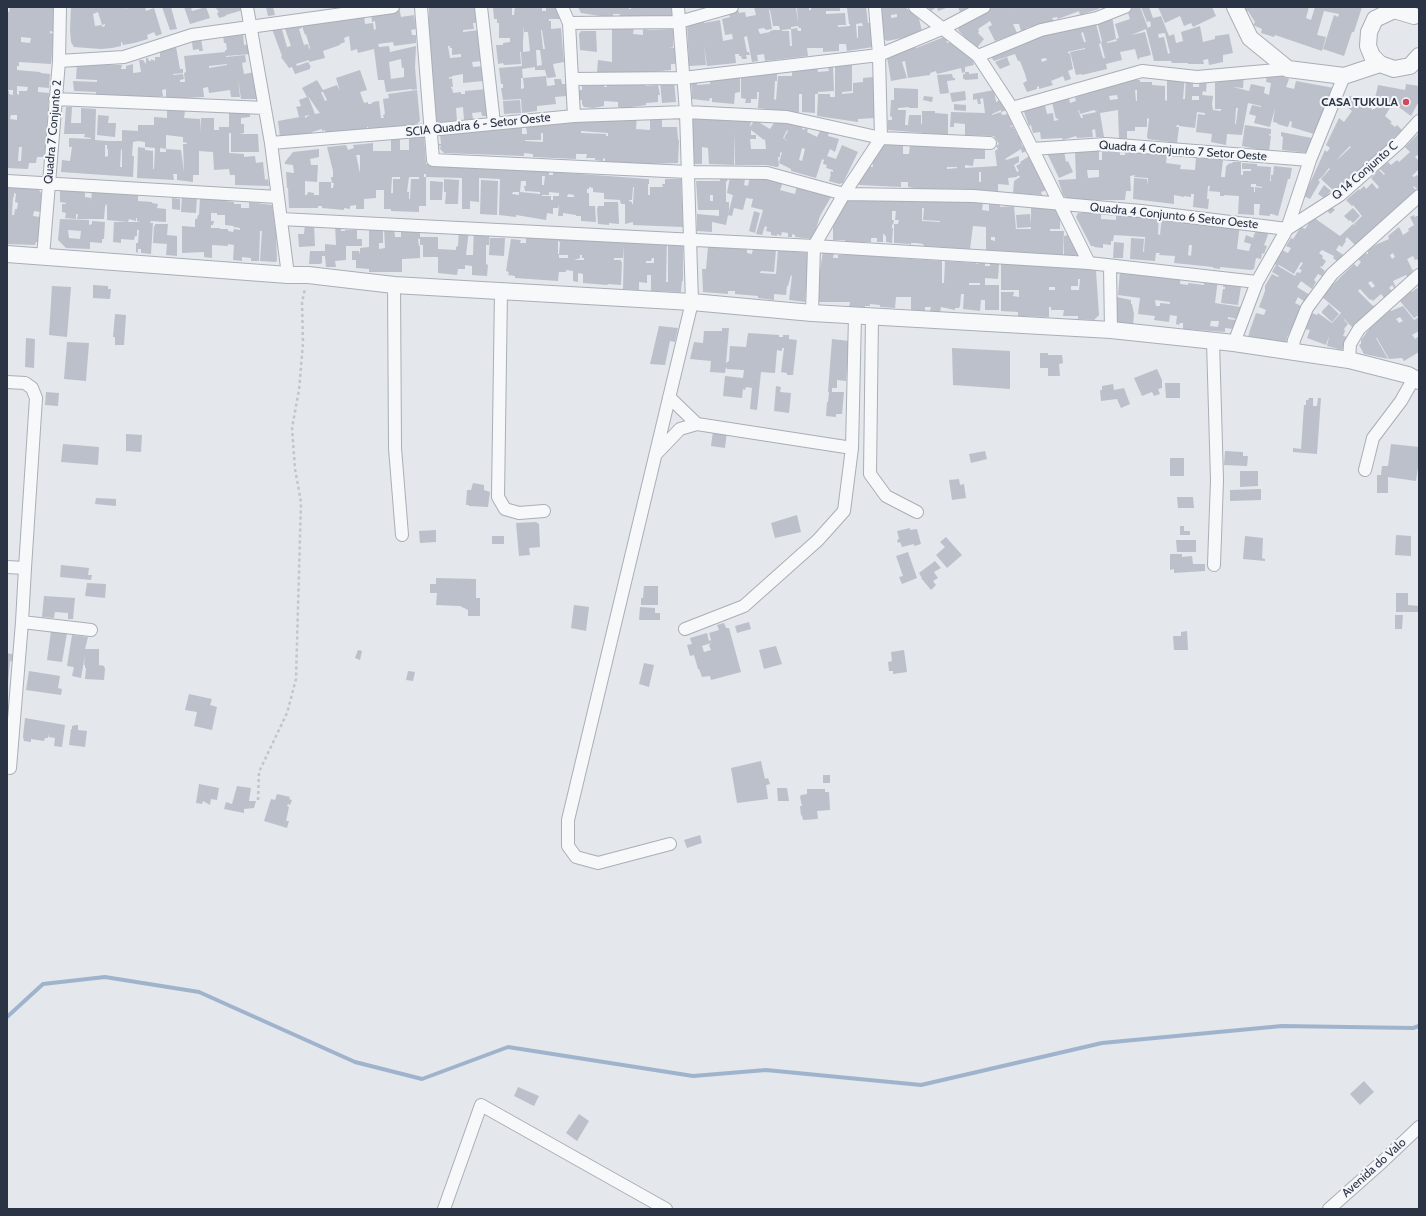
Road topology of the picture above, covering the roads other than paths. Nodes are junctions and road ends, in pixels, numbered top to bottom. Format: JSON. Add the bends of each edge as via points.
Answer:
{"nodes":[{"id":1,"x":60,"y":7,"type":"edge"},
{"id":2,"x":247,"y":7,"type":"edge"},
{"id":3,"x":393,"y":7,"type":"edge"},
{"id":4,"x":421,"y":7,"type":"edge"},
{"id":5,"x":481,"y":7,"type":"edge"},
{"id":6,"x":562,"y":7,"type":"edge"},
{"id":7,"x":678,"y":7,"type":"edge"},
{"id":8,"x":732,"y":7,"type":"edge"},
{"id":9,"x":875,"y":7,"type":"edge"},
{"id":10,"x":915,"y":7,"type":"edge"},
{"id":11,"x":984,"y":7,"type":"edge"},
{"id":12,"x":1125,"y":7,"type":"edge"},
{"id":13,"x":1235,"y":7,"type":"edge"},
{"id":14,"x":361,"y":9,"type":"edge"},
{"id":15,"x":1377,"y":13,"type":"edge"},
{"id":16,"x":1415,"y":16,"type":"edge"},
{"id":17,"x":679,"y":22,"type":"junction"},
{"id":18,"x":569,"y":23,"type":"junction"},
{"id":19,"x":252,"y":27,"type":"junction"},
{"id":20,"x":944,"y":28,"type":"junction"},
{"id":21,"x":1368,"y":46,"type":"junction"},
{"id":22,"x":879,"y":55,"type":"junction"},
{"id":23,"x":978,"y":56,"type":"junction"},
{"id":24,"x":59,"y":61,"type":"junction"},
{"id":25,"x":1416,"y":63,"type":"edge"},
{"id":26,"x":1380,"y":64,"type":"junction"},
{"id":27,"x":1288,"y":69,"type":"junction"},
{"id":28,"x":1344,"y":76,"type":"junction"},
{"id":29,"x":683,"y":78,"type":"junction"},
{"id":30,"x":572,"y":79,"type":"junction"},
{"id":31,"x":55,"y":99,"type":"junction"},
{"id":32,"x":265,"y":108,"type":"junction"},
{"id":33,"x":1012,"y":108,"type":"junction"},
{"id":34,"x":686,"y":112,"type":"junction"},
{"id":35,"x":574,"y":116,"type":"junction"},
{"id":36,"x":1419,"y":121,"type":"edge"},
{"id":37,"x":494,"y":123,"type":"junction"},
{"id":38,"x":430,"y":130,"type":"junction"},
{"id":39,"x":881,"y":138,"type":"junction"},
{"id":40,"x":271,"y":143,"type":"junction"},
{"id":41,"x":990,"y":143,"type":"dead end"},
{"id":42,"x":1032,"y":149,"type":"junction"},
{"id":43,"x":1310,"y":160,"type":"junction"},
{"id":44,"x":688,"y":172,"type":"junction"},
{"id":45,"x":7,"y":182,"type":"edge"},
{"id":46,"x":48,"y":185,"type":"junction"},
{"id":47,"x":844,"y":194,"type":"junction"},
{"id":48,"x":1419,"y":196,"type":"edge"},
{"id":49,"x":278,"y":197,"type":"junction"},
{"id":50,"x":1061,"y":204,"type":"junction"},
{"id":51,"x":281,"y":219,"type":"junction"},
{"id":52,"x":1287,"y":229,"type":"junction"},
{"id":53,"x":691,"y":240,"type":"junction"},
{"id":54,"x":814,"y":246,"type":"junction"},
{"id":55,"x":7,"y":254,"type":"edge"},
{"id":56,"x":43,"y":257,"type":"junction"},
{"id":57,"x":1089,"y":263,"type":"junction"},
{"id":58,"x":1110,"y":266,"type":"junction"},
{"id":59,"x":288,"y":275,"type":"junction"},
{"id":60,"x":1419,"y":275,"type":"edge"},
{"id":61,"x":1257,"y":282,"type":"junction"},
{"id":62,"x":394,"y":285,"type":"junction"},
{"id":63,"x":501,"y":291,"type":"junction"},
{"id":64,"x":692,"y":302,"type":"junction"},
{"id":65,"x":812,"y":313,"type":"junction"},
{"id":66,"x":855,"y":315,"type":"junction"},
{"id":67,"x":872,"y":316,"type":"junction"},
{"id":68,"x":1111,"y":330,"type":"junction"},
{"id":69,"x":1213,"y":341,"type":"junction"},
{"id":70,"x":1234,"y":343,"type":"junction"},
{"id":71,"x":1292,"y":351,"type":"junction"},
{"id":72,"x":1349,"y":360,"type":"junction"},
{"id":73,"x":1415,"y":377,"type":"edge"},
{"id":74,"x":7,"y":382,"type":"edge"},
{"id":75,"x":670,"y":397,"type":"junction"},
{"id":76,"x":697,"y":424,"type":"junction"},
{"id":77,"x":852,"y":448,"type":"junction"},
{"id":78,"x":656,"y":455,"type":"junction"},
{"id":79,"x":1365,"y":470,"type":"dead end"},
{"id":80,"x":544,"y":511,"type":"dead end"},
{"id":81,"x":917,"y":512,"type":"dead end"},
{"id":82,"x":402,"y":535,"type":"dead end"},
{"id":83,"x":1214,"y":565,"type":"dead end"},
{"id":84,"x":7,"y":567,"type":"edge"},
{"id":85,"x":25,"y":568,"type":"junction"},
{"id":86,"x":22,"y":622,"type":"junction"},
{"id":87,"x":685,"y":629,"type":"dead end"},
{"id":88,"x":91,"y":630,"type":"dead end"},
{"id":89,"x":10,"y":768,"type":"dead end"},
{"id":90,"x":670,"y":844,"type":"dead end"},
{"id":91,"x":1419,"y":1127,"type":"edge"},
{"id":92,"x":444,"y":1209,"type":"edge"},
{"id":93,"x":666,"y":1209,"type":"edge"},
{"id":94,"x":1329,"y":1209,"type":"edge"}],
"edges":[{"from":1,"to":24,"type":"street","name":"Quadra 7 Conjunto 2"},
{"from":2,"to":19,"type":"street"},
{"from":3,"to":14,"type":"street"},
{"from":4,"to":38,"type":"street"},
{"from":5,"to":37,"type":"street"},
{"from":6,"to":18,"type":"street"},
{"from":7,"to":17,"type":"street"},
{"from":8,"to":17,"type":"street"},
{"from":9,"to":22,"type":"street"},
{"from":10,"to":20,"type":"street"},
{"from":11,"to":20,"type":"street"},
{"from":12,"to":23,"type":"street","via":[[1097,18],[1041,30]]},
{"from":13,"to":27,"type":"street","via":[[1250,38]]},
{"from":14,"to":19,"type":"street"},
{"from":15,"to":16,"type":"street","via":[[1394,10]]},
{"from":15,"to":21,"type":"street","via":[[1368,32]]},
{"from":17,"to":18,"type":"street"},
{"from":17,"to":29,"type":"street"},
{"from":18,"to":30,"type":"street"},
{"from":19,"to":24,"type":"street","via":[[192,35],[124,57]]},
{"from":19,"to":32,"type":"street"},
{"from":20,"to":22,"type":"street"},
{"from":20,"to":23,"type":"street"},
{"from":21,"to":26,"type":"street","via":[[1372,56]]},
{"from":21,"to":28,"type":"street"},
{"from":22,"to":29,"type":"street"},
{"from":22,"to":39,"type":"street"},
{"from":23,"to":33,"type":"street"},
{"from":24,"to":31,"type":"street","name":"Quadra 7 Conjunto 2"},
{"from":25,"to":26,"type":"street","via":[[1394,69]]},
{"from":26,"to":28,"type":"street"},
{"from":27,"to":28,"type":"street"},
{"from":27,"to":33,"type":"street","via":[[1197,76],[1142,71]]},
{"from":28,"to":43,"type":"street"},
{"from":29,"to":30,"type":"street"},
{"from":29,"to":34,"type":"street"},
{"from":30,"to":35,"type":"street"},
{"from":31,"to":32,"type":"street"},
{"from":31,"to":46,"type":"street","name":"Quadra 7 Conjunto 2"},
{"from":32,"to":40,"type":"street"},
{"from":33,"to":42,"type":"street"},
{"from":34,"to":35,"type":"street","name":"SCIA Quadra 6 - Setor Oeste"},
{"from":34,"to":39,"type":"street","name":"SCIA Quadra 6 - Setor Oeste","via":[[787,117]]},
{"from":34,"to":44,"type":"street"},
{"from":35,"to":37,"type":"street","name":"SCIA Quadra 6 - Setor Oeste"},
{"from":36,"to":52,"type":"street","name":"Q 14 Conjunto C","via":[[1400,142],[1340,195]]},
{"from":37,"to":38,"type":"street","name":"SCIA Quadra 6 - Setor Oeste"},
{"from":38,"to":40,"type":"street","name":"SCIA Quadra 6 - Setor Oeste"},
{"from":38,"to":44,"type":"street","name":"Quadra 4 Conjunto 6 Setor Oeste","via":[[433,160]]},
{"from":39,"to":41,"type":"street","name":"SCIA Quadra 6 - Setor Oeste"},
{"from":39,"to":47,"type":"street"},
{"from":40,"to":49,"type":"street"},
{"from":42,"to":43,"type":"street","name":"Quadra 4 Conjunto 7 Setor Oeste","via":[[1106,144]]},
{"from":42,"to":50,"type":"street"},
{"from":43,"to":52,"type":"street"},
{"from":44,"to":47,"type":"street","name":"Quadra 4 Conjunto 6 Setor Oeste","via":[[767,173]]},
{"from":44,"to":53,"type":"street"},
{"from":45,"to":46,"type":"street"},
{"from":46,"to":49,"type":"street"},
{"from":46,"to":56,"type":"street","name":"Quadra 7 Conjunto 2"},
{"from":47,"to":50,"type":"street","name":"Quadra 4 Conjunto 6 Setor Oeste","via":[[974,196]]},
{"from":47,"to":54,"type":"street"},
{"from":48,"to":71,"type":"street","via":[[1332,274],[1307,308]]},
{"from":49,"to":51,"type":"street"},
{"from":50,"to":52,"type":"street","name":"Quadra 4 Conjunto 6 Setor Oeste"},
{"from":50,"to":57,"type":"street"},
{"from":51,"to":53,"type":"street"},
{"from":51,"to":59,"type":"street"},
{"from":52,"to":61,"type":"street"},
{"from":53,"to":54,"type":"street"},
{"from":53,"to":64,"type":"street"},
{"from":54,"to":57,"type":"street"},
{"from":54,"to":65,"type":"street"},
{"from":55,"to":56,"type":"street"},
{"from":56,"to":59,"type":"street"},
{"from":57,"to":58,"type":"street"},
{"from":58,"to":61,"type":"street"},
{"from":58,"to":68,"type":"street"},
{"from":59,"to":62,"type":"street"},
{"from":60,"to":72,"type":"street","via":[[1359,329],[1350,344]]},
{"from":61,"to":70,"type":"street"},
{"from":62,"to":63,"type":"street"},
{"from":62,"to":82,"type":"street","via":[[395,448]]},
{"from":63,"to":64,"type":"street"},
{"from":63,"to":80,"type":"street","via":[[498,498],[505,509],[519,513]]},
{"from":64,"to":65,"type":"street"},
{"from":64,"to":75,"type":"street"},
{"from":65,"to":66,"type":"street"},
{"from":66,"to":67,"type":"street"},
{"from":66,"to":77,"type":"street"},
{"from":67,"to":68,"type":"street"},
{"from":67,"to":81,"type":"street","via":[[870,474],[886,496]]},
{"from":68,"to":69,"type":"street"},
{"from":69,"to":70,"type":"street"},
{"from":69,"to":83,"type":"street","via":[[1217,480]]},
{"from":70,"to":71,"type":"street"},
{"from":71,"to":72,"type":"street"},
{"from":72,"to":73,"type":"street"},
{"from":73,"to":79,"type":"street","via":[[1401,401],[1373,438]]},
{"from":74,"to":85,"type":"street","via":[[25,383],[32,388],[36,398]]},
{"from":75,"to":76,"type":"street"},
{"from":75,"to":78,"type":"street"},
{"from":76,"to":77,"type":"street"},
{"from":76,"to":78,"type":"street","via":[[680,429]]},
{"from":77,"to":87,"type":"street","via":[[844,511],[818,540],[744,606]]},
{"from":78,"to":90,"type":"street","via":[[568,820],[568,846],[576,857],[598,863]]},
{"from":84,"to":85,"type":"street"},
{"from":85,"to":86,"type":"street"},
{"from":86,"to":88,"type":"street"},
{"from":86,"to":89,"type":"street"},
{"from":91,"to":94,"type":"street","name":"Avenida do Valo"},
{"from":92,"to":93,"type":"street","via":[[481,1105]]}]}
